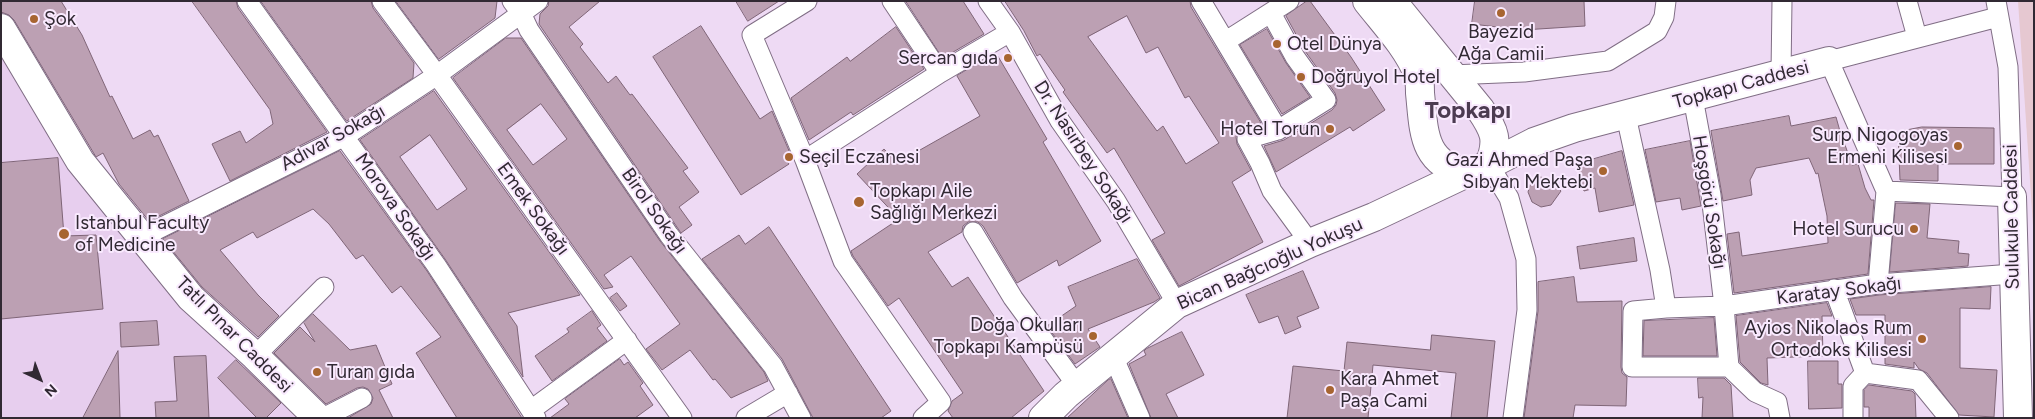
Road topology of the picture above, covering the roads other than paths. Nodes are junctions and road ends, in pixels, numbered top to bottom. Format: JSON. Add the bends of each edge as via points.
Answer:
{"nodes":[{"id":1,"x":247,"y":1,"type":"edge"},
{"id":2,"x":382,"y":1,"type":"edge"},
{"id":3,"x":538,"y":1,"type":"edge"},
{"id":4,"x":807,"y":1,"type":"edge"},
{"id":5,"x":892,"y":1,"type":"edge"},
{"id":6,"x":988,"y":1,"type":"edge"},
{"id":7,"x":1201,"y":1,"type":"edge"},
{"id":8,"x":1290,"y":1,"type":"edge"},
{"id":9,"x":1367,"y":1,"type":"edge"},
{"id":10,"x":1392,"y":1,"type":"edge"},
{"id":11,"x":1666,"y":1,"type":"edge"},
{"id":12,"x":1782,"y":1,"type":"edge"},
{"id":13,"x":1907,"y":1,"type":"edge"},
{"id":14,"x":516,"y":7,"type":"edge"},
{"id":15,"x":1997,"y":9,"type":"edge"},
{"id":16,"x":1271,"y":13,"type":"junction"},
{"id":17,"x":1,"y":28,"type":"edge"},
{"id":18,"x":1010,"y":32,"type":"junction"},
{"id":19,"x":1917,"y":37,"type":"junction"},
{"id":20,"x":1226,"y":42,"type":"junction"},
{"id":21,"x":1828,"y":61,"type":"junction"},
{"id":22,"x":940,"y":73,"type":"junction"},
{"id":23,"x":1781,"y":74,"type":"junction"},
{"id":24,"x":437,"y":75,"type":"junction"},
{"id":25,"x":1451,"y":75,"type":"junction"},
{"id":26,"x":1692,"y":98,"type":"junction"},
{"id":27,"x":1626,"y":116,"type":"junction"},
{"id":28,"x":1278,"y":130,"type":"junction"},
{"id":29,"x":345,"y":136,"type":"junction"},
{"id":30,"x":804,"y":160,"type":"junction"},
{"id":31,"x":1478,"y":169,"type":"junction"},
{"id":32,"x":1886,"y":191,"type":"junction"},
{"id":33,"x":2012,"y":197,"type":"junction"},
{"id":34,"x":973,"y":232,"type":"dead end"},
{"id":35,"x":142,"y":237,"type":"junction"},
{"id":36,"x":1310,"y":243,"type":"junction"},
{"id":37,"x":2013,"y":274,"type":"junction"},
{"id":38,"x":1878,"y":284,"type":"junction"},
{"id":39,"x":324,"y":287,"type":"dead end"},
{"id":40,"x":1834,"y":289,"type":"junction"},
{"id":41,"x":1177,"y":304,"type":"junction"},
{"id":42,"x":1724,"y":306,"type":"junction"},
{"id":43,"x":1666,"y":308,"type":"junction"},
{"id":44,"x":627,"y":340,"type":"junction"},
{"id":45,"x":255,"y":356,"type":"junction"},
{"id":46,"x":1113,"y":356,"type":"junction"},
{"id":47,"x":1729,"y":367,"type":"junction"},
{"id":48,"x":1865,"y":373,"type":"junction"},
{"id":49,"x":1078,"y":387,"type":"junction"},
{"id":50,"x":788,"y":393,"type":"junction"},
{"id":51,"x":362,"y":398,"type":"dead end"},
{"id":52,"x":533,"y":414,"type":"edge"},
{"id":53,"x":318,"y":418,"type":"edge"},
{"id":54,"x":323,"y":418,"type":"edge"},
{"id":55,"x":682,"y":418,"type":"edge"},
{"id":56,"x":746,"y":418,"type":"edge"},
{"id":57,"x":801,"y":418,"type":"edge"},
{"id":58,"x":923,"y":418,"type":"edge"},
{"id":59,"x":1043,"y":418,"type":"edge"},
{"id":60,"x":1140,"y":418,"type":"edge"},
{"id":61,"x":1513,"y":418,"type":"edge"},
{"id":62,"x":1780,"y":418,"type":"edge"},
{"id":63,"x":1853,"y":418,"type":"edge"},
{"id":64,"x":1949,"y":418,"type":"edge"},
{"id":65,"x":2018,"y":418,"type":"edge"}],
"edges":[{"from":1,"to":29,"type":"street","name":"Morova Sokağı"},
{"from":2,"to":24,"type":"street","name":"Emek Sokağı"},
{"from":3,"to":14,"type":"street","name":"Adıvar Sokağı"},
{"from":4,"to":30,"type":"street","via":[[752,35]]},
{"from":5,"to":22,"type":"street"},
{"from":6,"to":18,"type":"street","name":"Dr. Nasırbey Sokağı"},
{"from":7,"to":20,"type":"street"},
{"from":8,"to":16,"type":"street"},
{"from":9,"to":31,"type":"street","via":[[1395,36],[1418,75],[1423,127],[1429,148],[1439,161],[1453,170]]},
{"from":10,"to":25,"type":"street"},
{"from":11,"to":25,"type":"street","via":[[1664,17],[1657,31],[1608,61],[1524,72]]},
{"from":12,"to":23,"type":"street"},
{"from":13,"to":19,"type":"street"},
{"from":14,"to":24,"type":"street","name":"Adıvar Sokağı"},
{"from":14,"to":50,"type":"street","name":"Birol Sokağı","via":[[669,235],[773,366]]},
{"from":15,"to":19,"type":"street","name":"Topkapı Caddesi"},
{"from":15,"to":33,"type":"street","name":"Sulukule Caddesi","via":[[2008,67]]},
{"from":16,"to":20,"type":"street"},
{"from":16,"to":28,"type":"street","via":[[1326,100]]},
{"from":17,"to":35,"type":"street","name":"Tatlı Pınar Caddesi","via":[[80,161]]},
{"from":18,"to":22,"type":"street"},
{"from":18,"to":41,"type":"street","name":"Dr. Nasırbey Sokağı","via":[[1060,121],[1116,201]]},
{"from":19,"to":21,"type":"street","name":"Topkapı Caddesi"},
{"from":20,"to":28,"type":"street"},
{"from":21,"to":23,"type":"street","name":"Topkapı Caddesi"},
{"from":21,"to":32,"type":"street"},
{"from":22,"to":30,"type":"street"},
{"from":23,"to":26,"type":"street","name":"Topkapı Caddesi"},
{"from":24,"to":29,"type":"street","name":"Adıvar Sokağı"},
{"from":24,"to":44,"type":"street","name":"Emek Sokağı"},
{"from":25,"to":31,"type":"street","via":[[1492,126],[1495,150]]},
{"from":26,"to":27,"type":"street","name":"Topkapı Caddesi"},
{"from":26,"to":42,"type":"street","name":"Hoşgörü Sokağı","via":[[1711,195]]},
{"from":27,"to":31,"type":"street","name":"Topkapı Caddesi","via":[[1574,128],[1534,142]]},
{"from":27,"to":43,"type":"street"},
{"from":28,"to":36,"type":"street","via":[[1247,139],[1272,191]]},
{"from":29,"to":35,"type":"street","name":"Adıvar Sokağı"},
{"from":29,"to":52,"type":"street","name":"Morova Sokağı","via":[[436,266]]},
{"from":30,"to":58,"type":"street","via":[[843,260],[941,402]]},
{"from":31,"to":36,"type":"street","name":"Bican Bağcıoğlu Yokuşu"},
{"from":31,"to":61,"type":"street","via":[[1509,198],[1526,259],[1527,310]]},
{"from":32,"to":33,"type":"street"},
{"from":32,"to":38,"type":"street"},
{"from":33,"to":37,"type":"street","name":"Sulukule Caddesi"},
{"from":34,"to":49,"type":"street","via":[[1013,298]]},
{"from":35,"to":45,"type":"street","name":"Tatlı Pınar Caddesi","via":[[191,298]]},
{"from":36,"to":41,"type":"street","name":"Bican Bağcıoğlu Yokuşu"},
{"from":37,"to":38,"type":"street","name":"Karatay Sokağı"},
{"from":37,"to":65,"type":"street","name":"Sulukule Caddesi"},
{"from":38,"to":40,"type":"street","name":"Karatay Sokağı"},
{"from":39,"to":45,"type":"street"},
{"from":40,"to":42,"type":"street","name":"Karatay Sokağı"},
{"from":40,"to":48,"type":"street"},
{"from":41,"to":46,"type":"street","name":"Bican Bağcıoğlu Yokuşu"},
{"from":42,"to":43,"type":"street","name":"Karatay Sokağı"},
{"from":42,"to":47,"type":"street","name":"Hoşgörü Sokağı"},
{"from":43,"to":47,"type":"street","name":"Karatay Sokağı","via":[[1633,311],[1632,367]]},
{"from":44,"to":52,"type":"street"},
{"from":44,"to":55,"type":"street","name":"Emek Sokağı"},
{"from":45,"to":53,"type":"street","name":"Tatlı Pınar Caddesi"},
{"from":46,"to":49,"type":"street","name":"Bican Bağcıoğlu Yokuşu"},
{"from":46,"to":60,"type":"street"},
{"from":47,"to":62,"type":"street","via":[[1756,392],[1777,402]]},
{"from":48,"to":63,"type":"street","via":[[1853,386]]},
{"from":48,"to":64,"type":"street","via":[[1918,380]]},
{"from":49,"to":59,"type":"street","name":"Bican Bağcıoğlu Yokuşu"},
{"from":50,"to":56,"type":"street"},
{"from":50,"to":57,"type":"street","name":"Birol Sokağı"},
{"from":51,"to":54,"type":"street"}]}
